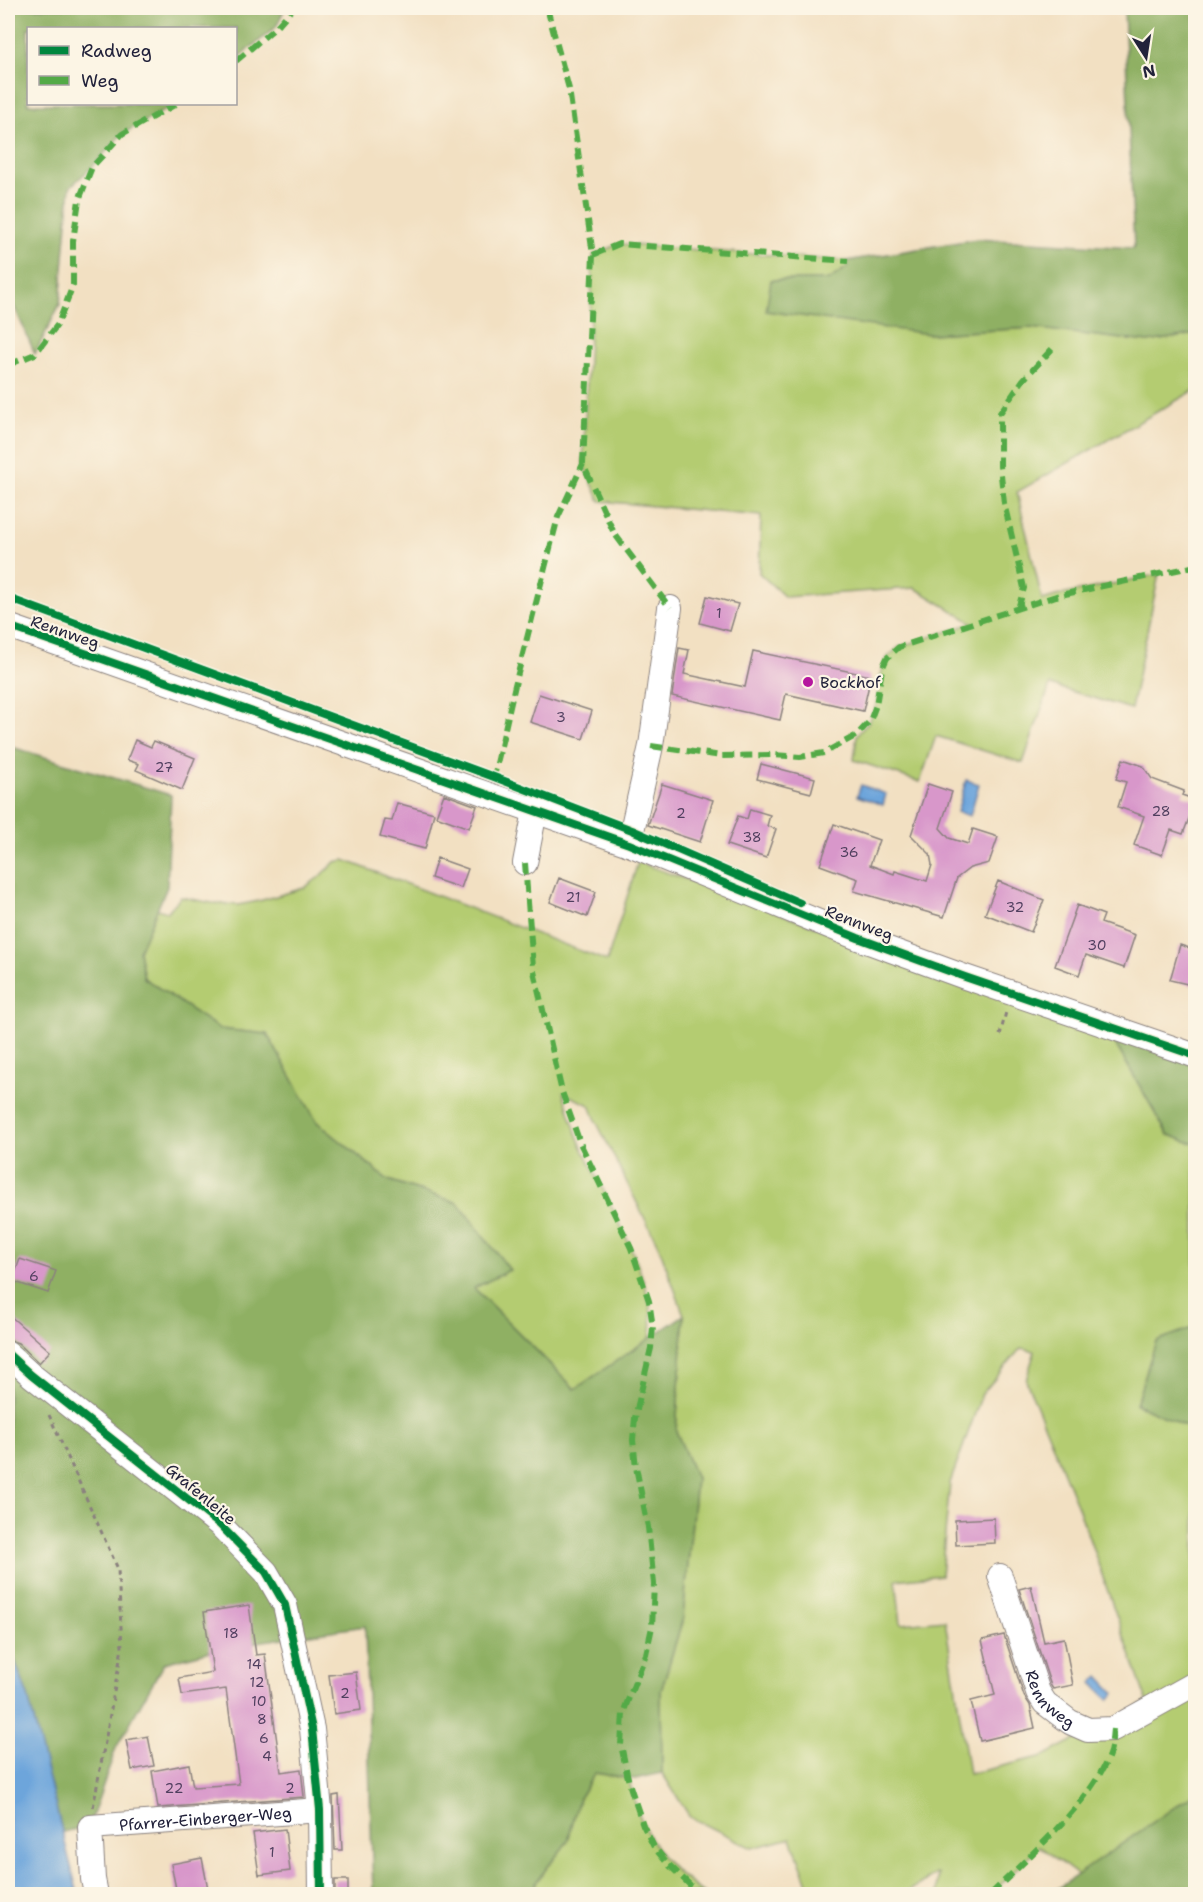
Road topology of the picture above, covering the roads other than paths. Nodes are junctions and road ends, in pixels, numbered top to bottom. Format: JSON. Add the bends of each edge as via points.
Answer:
{"nodes":[{"id":1,"x":670,"y":608,"type":"dead end"},
{"id":2,"x":8,"y":626,"type":"edge"},
{"id":3,"x":535,"y":811,"type":"junction"},
{"id":4,"x":629,"y":844,"type":"junction"},
{"id":5,"x":525,"y":863,"type":"dead end"},
{"id":6,"x":1196,"y":1056,"type":"edge"},
{"id":7,"x":8,"y":1354,"type":"edge"},
{"id":8,"x":1000,"y":1576,"type":"dead end"},
{"id":9,"x":1196,"y":1683,"type":"edge"},
{"id":10,"x":320,"y":1810,"type":"junction"},
{"id":11,"x":96,"y":1894,"type":"edge"},
{"id":12,"x":321,"y":1894,"type":"edge"}],
"edges":[{"from":1,"to":4,"type":"street","via":[[651,746]]},
{"from":2,"to":3,"type":"street","name":"Rennweg"},
{"from":3,"to":4,"type":"street","name":"Rennweg"},
{"from":3,"to":5,"type":"street"},
{"from":4,"to":6,"type":"street","name":"Rennweg","via":[[869,942]]},
{"from":7,"to":10,"type":"street","name":"Grafenleite","via":[[219,1524],[266,1572],[285,1605],[312,1729]]},
{"from":8,"to":9,"type":"street","name":"Rennweg","via":[[1038,1692],[1045,1703],[1070,1722],[1088,1730],[1113,1729]]},
{"from":10,"to":11,"type":"street","name":"Pfarrer-Einberger-Weg","via":[[90,1827]]},
{"from":10,"to":12,"type":"street","name":"Grafenleite"}]}
